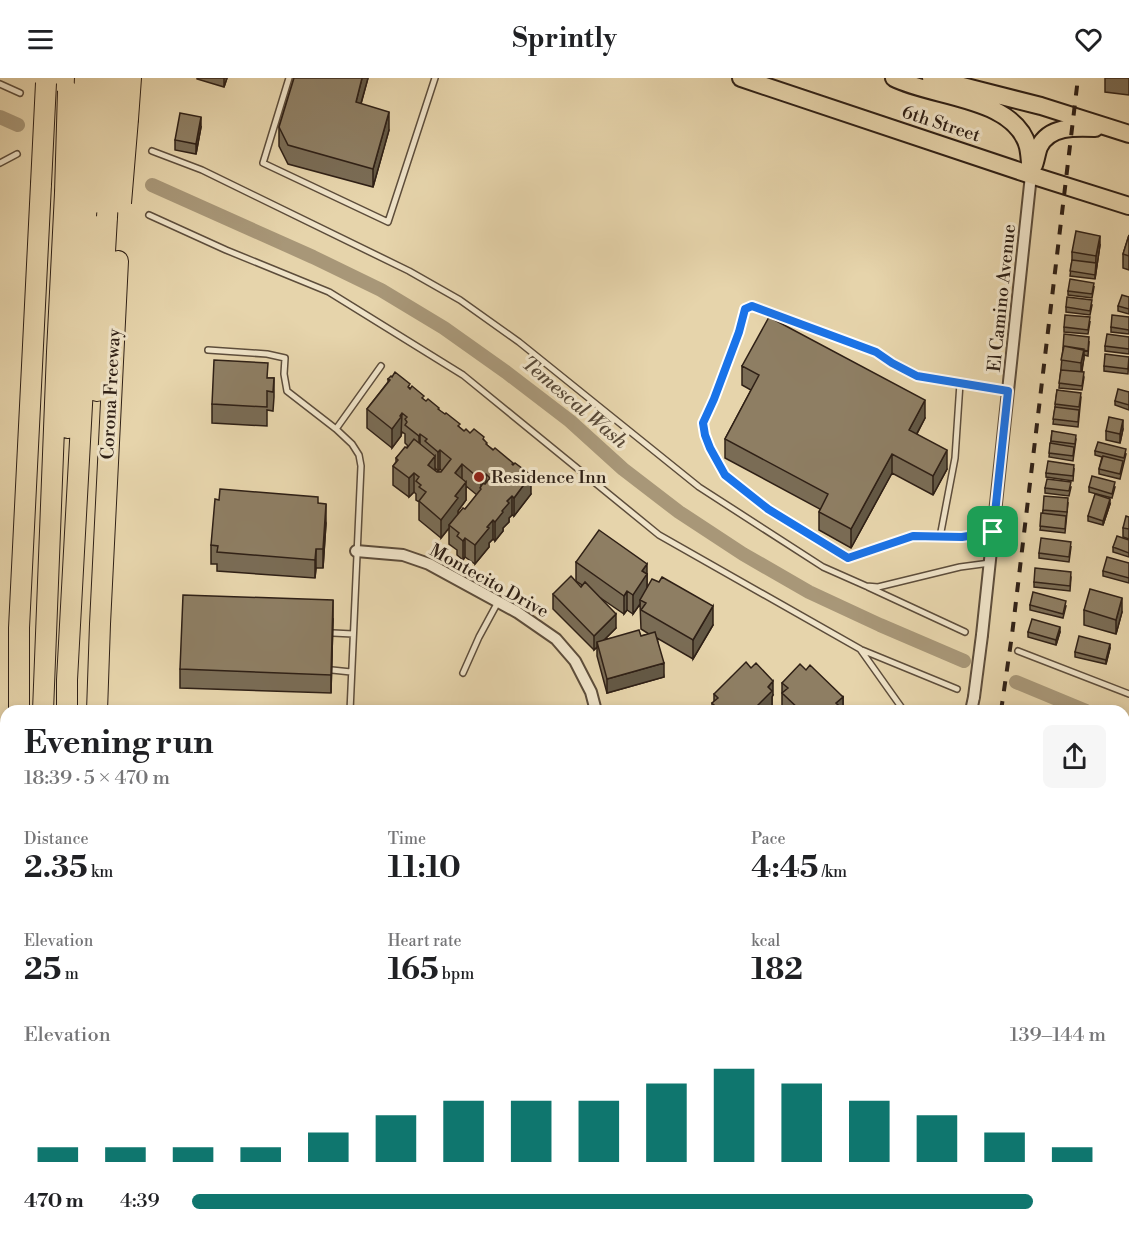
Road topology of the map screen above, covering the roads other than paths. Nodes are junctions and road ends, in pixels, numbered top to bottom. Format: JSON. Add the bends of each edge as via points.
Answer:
{"nodes":[{"id":1,"x":85,"y":78,"type":"edge"},
{"id":2,"x":99,"y":78,"type":"edge"},
{"id":3,"x":115,"y":78,"type":"edge"},
{"id":4,"x":131,"y":78,"type":"edge"},
{"id":5,"x":289,"y":78,"type":"edge"},
{"id":6,"x":435,"y":78,"type":"edge"},
{"id":7,"x":741,"y":78,"type":"edge"},
{"id":8,"x":894,"y":78,"type":"edge"},
{"id":9,"x":931,"y":78,"type":"edge"},
{"id":10,"x":46,"y":80,"type":"edge"},
{"id":11,"x":0,"y":84,"type":"edge"},
{"id":12,"x":20,"y":93,"type":"dead end"},
{"id":13,"x":93,"y":101,"type":"edge"},
{"id":14,"x":1129,"y":134,"type":"edge"},
{"id":15,"x":152,"y":151,"type":"dead end"},
{"id":16,"x":17,"y":154,"type":"dead end"},
{"id":17,"x":0,"y":163,"type":"edge"},
{"id":18,"x":1031,"y":175,"type":"junction"},
{"id":19,"x":79,"y":198,"type":"junction"},
{"id":20,"x":1129,"y":206,"type":"edge"},
{"id":21,"x":149,"y":215,"type":"dead end"},
{"id":22,"x":114,"y":217,"type":"junction"},
{"id":23,"x":208,"y":350,"type":"dead end"},
{"id":24,"x":381,"y":366,"type":"dead end"},
{"id":25,"x":960,"y":383,"type":"junction"},
{"id":26,"x":1008,"y":391,"type":"junction"},
{"id":27,"x":336,"y":429,"type":"junction"},
{"id":28,"x":993,"y":532,"type":"junction"},
{"id":29,"x":940,"y":537,"type":"junction"},
{"id":30,"x":356,"y":550,"type":"junction"},
{"id":31,"x":990,"y":563,"type":"junction"},
{"id":32,"x":866,"y":586,"type":"junction"},
{"id":33,"x":498,"y":601,"type":"junction"},
{"id":34,"x":965,"y":632,"type":"dead end"},
{"id":35,"x":333,"y":633,"type":"edge"},
{"id":36,"x":353,"y":634,"type":"junction"},
{"id":37,"x":860,"y":649,"type":"junction"},
{"id":38,"x":1018,"y":651,"type":"dead end"},
{"id":39,"x":332,"y":670,"type":"edge"},
{"id":40,"x":351,"y":672,"type":"junction"},
{"id":41,"x":463,"y":673,"type":"dead end"},
{"id":42,"x":957,"y":689,"type":"dead end"},
{"id":43,"x":1129,"y":694,"type":"edge"},
{"id":44,"x":19,"y":705,"type":"edge"},
{"id":45,"x":43,"y":705,"type":"edge"},
{"id":46,"x":54,"y":705,"type":"edge"},
{"id":47,"x":67,"y":705,"type":"edge"},
{"id":48,"x":78,"y":705,"type":"edge"},
{"id":49,"x":97,"y":705,"type":"edge"},
{"id":50,"x":350,"y":705,"type":"edge"},
{"id":51,"x":594,"y":705,"type":"edge"},
{"id":52,"x":900,"y":705,"type":"edge"},
{"id":53,"x":972,"y":705,"type":"edge"}],
"edges":[{"from":1,"to":13,"type":"highway"},
{"from":2,"to":13,"type":"highway"},
{"from":3,"to":13,"type":"highway"},
{"from":4,"to":13,"type":"highway","name":"Corona Freeway"},
{"from":5,"to":6,"type":"lane","via":[[262,163],[388,222]]},
{"from":7,"to":18,"type":"main road","name":"6th Street"},
{"from":8,"to":18,"type":"main road","via":[[1004,115],[1021,132],[1028,146]]},
{"from":9,"to":14,"type":"main road"},
{"from":10,"to":44,"type":"highway","bridge":true,"via":[[19,628]]},
{"from":11,"to":12,"type":"lane"},
{"from":13,"to":19,"type":"highway","bridge":true},
{"from":13,"to":19,"type":"highway","bridge":true},
{"from":13,"to":22,"type":"highway","name":"Corona Freeway","bridge":true},
{"from":14,"to":18,"type":"main road","via":[[1071,127],[1050,134],[1040,146]]},
{"from":15,"to":32,"type":"lane","via":[[212,175],[460,300],[519,342],[699,486],[823,567]]},
{"from":16,"to":17,"type":"lane"},
{"from":18,"to":20,"type":"main road","name":"6th Street"},
{"from":18,"to":26,"type":"street","name":"El Camino Avenue"},
{"from":19,"to":45,"type":"highway","via":[[57,352]]},
{"from":19,"to":46,"type":"highway"},
{"from":19,"to":47,"type":"highway"},
{"from":21,"to":37,"type":"lane","via":[[339,298],[463,375],[659,535]]},
{"from":22,"to":48,"type":"highway"},
{"from":22,"to":49,"type":"highway","name":"Corona Freeway"},
{"from":23,"to":27,"type":"lane","via":[[285,358],[287,391]]},
{"from":24,"to":27,"type":"lane"},
{"from":25,"to":26,"type":"lane"},
{"from":25,"to":29,"type":"lane","via":[[955,458]]},
{"from":25,"to":29,"type":"lane","via":[[917,376],[876,352],[752,306],[745,309],[703,423],[710,448],[725,475],[768,509],[848,558],[913,536]]},
{"from":26,"to":28,"type":"street","name":"El Camino Avenue"},
{"from":27,"to":30,"type":"lane","via":[[352,444],[361,466]]},
{"from":28,"to":29,"type":"lane"},
{"from":28,"to":31,"type":"street","name":"El Camino Avenue"},
{"from":30,"to":33,"type":"street","name":"Montecito Drive","via":[[403,555],[429,564]]},
{"from":30,"to":36,"type":"lane"},
{"from":31,"to":32,"type":"lane","via":[[878,587]]},
{"from":31,"to":53,"type":"street","name":"El Camino Avenue","bridge":true},
{"from":32,"to":34,"type":"lane"},
{"from":33,"to":41,"type":"lane"},
{"from":33,"to":51,"type":"street","name":"Montecito Drive","via":[[556,639],[575,661]]},
{"from":35,"to":36,"type":"lane"},
{"from":36,"to":40,"type":"lane"},
{"from":37,"to":42,"type":"lane"},
{"from":37,"to":52,"type":"lane"},
{"from":38,"to":43,"type":"lane"},
{"from":39,"to":40,"type":"lane"},
{"from":40,"to":50,"type":"lane"}]}
